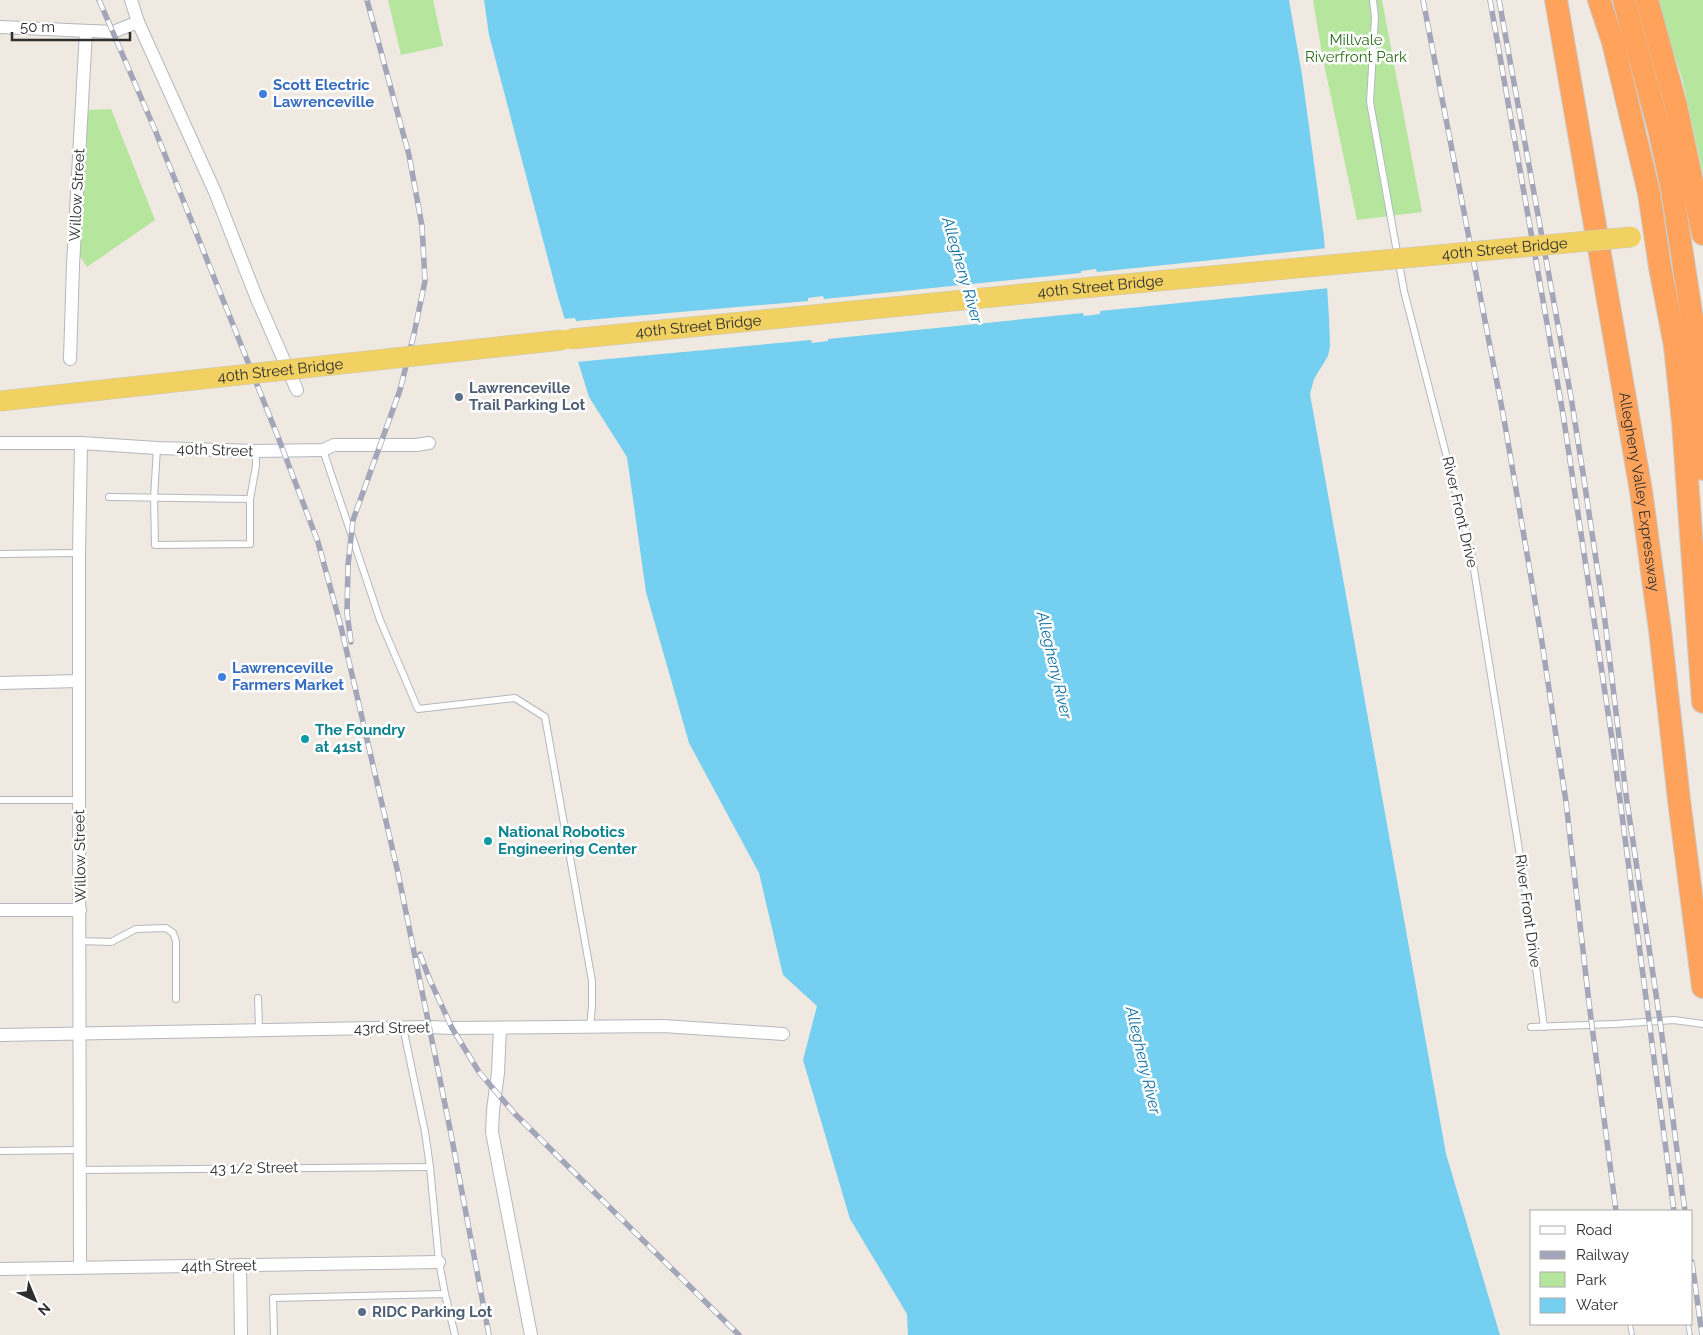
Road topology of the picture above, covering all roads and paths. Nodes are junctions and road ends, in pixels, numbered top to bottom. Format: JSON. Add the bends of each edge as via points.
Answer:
{"nodes":[{"id":1,"x":131,"y":0,"type":"edge"},
{"id":2,"x":1373,"y":0,"type":"edge"},
{"id":3,"x":1556,"y":0,"type":"edge"},
{"id":4,"x":1599,"y":0,"type":"edge"},
{"id":5,"x":1624,"y":0,"type":"edge"},
{"id":6,"x":1647,"y":0,"type":"edge"},
{"id":7,"x":138,"y":22,"type":"junction"},
{"id":8,"x":0,"y":27,"type":"edge"},
{"id":9,"x":86,"y":31,"type":"junction"},
{"id":10,"x":1703,"y":234,"type":"edge"},
{"id":11,"x":1631,"y":237,"type":"dead end"},
{"id":12,"x":1695,"y":338,"type":"junction"},
{"id":13,"x":70,"y":359,"type":"dead end"},
{"id":14,"x":1703,"y":376,"type":"edge"},
{"id":15,"x":297,"y":390,"type":"dead end"},
{"id":16,"x":0,"y":401,"type":"edge"},
{"id":17,"x":0,"y":443,"type":"edge"},
{"id":18,"x":82,"y":443,"type":"junction"},
{"id":19,"x":429,"y":443,"type":"dead end"},
{"id":20,"x":157,"y":448,"type":"junction"},
{"id":21,"x":323,"y":450,"type":"junction"},
{"id":22,"x":256,"y":451,"type":"junction"},
{"id":23,"x":1703,"y":469,"type":"edge"},
{"id":24,"x":109,"y":497,"type":"dead end"},
{"id":25,"x":154,"y":498,"type":"junction"},
{"id":26,"x":250,"y":499,"type":"junction"},
{"id":27,"x":79,"y":553,"type":"junction"},
{"id":28,"x":0,"y":554,"type":"edge"},
{"id":29,"x":80,"y":682,"type":"junction"},
{"id":30,"x":0,"y":683,"type":"edge"},
{"id":31,"x":1703,"y":702,"type":"edge"},
{"id":32,"x":0,"y":800,"type":"edge"},
{"id":33,"x":79,"y":800,"type":"junction"},
{"id":34,"x":0,"y":910,"type":"edge"},
{"id":35,"x":80,"y":910,"type":"junction"},
{"id":36,"x":80,"y":941,"type":"junction"},
{"id":37,"x":1702,"y":987,"type":"edge"},
{"id":38,"x":258,"y":998,"type":"dead end"},
{"id":39,"x":176,"y":999,"type":"dead end"},
{"id":40,"x":1703,"y":1024,"type":"edge"},
{"id":41,"x":402,"y":1027,"type":"junction"},
{"id":42,"x":590,"y":1027,"type":"junction"},
{"id":43,"x":1531,"y":1027,"type":"dead end"},
{"id":44,"x":1544,"y":1027,"type":"junction"},
{"id":45,"x":500,"y":1028,"type":"junction"},
{"id":46,"x":258,"y":1030,"type":"junction"},
{"id":47,"x":79,"y":1034,"type":"junction"},
{"id":48,"x":783,"y":1034,"type":"dead end"},
{"id":49,"x":0,"y":1035,"type":"edge"},
{"id":50,"x":79,"y":1150,"type":"junction"},
{"id":51,"x":0,"y":1151,"type":"edge"},
{"id":52,"x":430,"y":1166,"type":"junction"},
{"id":53,"x":79,"y":1170,"type":"junction"},
{"id":54,"x":439,"y":1262,"type":"junction"},
{"id":55,"x":240,"y":1266,"type":"junction"},
{"id":56,"x":80,"y":1268,"type":"junction"},
{"id":57,"x":0,"y":1269,"type":"edge"},
{"id":58,"x":445,"y":1294,"type":"junction"},
{"id":59,"x":240,"y":1335,"type":"edge"},
{"id":60,"x":274,"y":1335,"type":"edge"},
{"id":61,"x":455,"y":1335,"type":"edge"},
{"id":62,"x":531,"y":1335,"type":"edge"}],
"edges":[{"from":1,"to":7,"type":"street"},
{"from":2,"to":44,"type":"lane","name":"River Front Drive","via":[[1370,102],[1404,292],[1471,551],[1526,893]]},
{"from":3,"to":37,"type":"highway","name":"Allegheny Valley Expressway","via":[[1641,491]]},
{"from":4,"to":31,"type":"highway","via":[[1649,193],[1675,346]]},
{"from":5,"to":12,"type":"highway","via":[[1672,189]]},
{"from":6,"to":10,"type":"highway","via":[[1676,106]]},
{"from":7,"to":9,"type":"street","via":[[113,32]]},
{"from":7,"to":15,"type":"street","via":[[215,192]]},
{"from":8,"to":9,"type":"street"},
{"from":9,"to":13,"type":"street","name":"Willow Street"},
{"from":11,"to":16,"type":"main road","name":"40th Street Bridge","bridge":true,"via":[[1093,287]]},
{"from":12,"to":14,"type":"highway"},
{"from":12,"to":23,"type":"highway"},
{"from":17,"to":18,"type":"street","name":"40th Street"},
{"from":18,"to":20,"type":"street","name":"40th Street"},
{"from":18,"to":27,"type":"street","name":"Willow Street"},
{"from":19,"to":21,"type":"street","name":"40th Street","via":[[334,445]]},
{"from":20,"to":22,"type":"street","name":"40th Street"},
{"from":20,"to":25,"type":"lane"},
{"from":21,"to":22,"type":"street","name":"40th Street"},
{"from":21,"to":42,"type":"lane","via":[[380,620],[418,709],[515,698],[545,717],[592,980]]},
{"from":22,"to":26,"type":"lane"},
{"from":24,"to":25,"type":"lane"},
{"from":25,"to":26,"type":"lane"},
{"from":25,"to":26,"type":"lane","via":[[156,545],[250,544]]},
{"from":27,"to":28,"type":"lane"},
{"from":27,"to":29,"type":"street","name":"Willow Street"},
{"from":29,"to":30,"type":"street"},
{"from":29,"to":33,"type":"street","name":"Willow Street"},
{"from":32,"to":33,"type":"lane"},
{"from":33,"to":35,"type":"street","name":"Willow Street"},
{"from":34,"to":35,"type":"street"},
{"from":35,"to":36,"type":"street","name":"Willow Street"},
{"from":36,"to":39,"type":"lane","via":[[110,942],[136,929],[166,928],[176,941]]},
{"from":36,"to":47,"type":"street","name":"Willow Street"},
{"from":38,"to":46,"type":"lane"},
{"from":40,"to":44,"type":"lane","via":[[1674,1020]]},
{"from":41,"to":45,"type":"street","name":"43rd Street"},
{"from":41,"to":46,"type":"street","name":"43rd Street"},
{"from":41,"to":52,"type":"lane"},
{"from":42,"to":45,"type":"street","name":"43rd Street"},
{"from":42,"to":48,"type":"street","name":"43rd Street","via":[[663,1026]]},
{"from":43,"to":44,"type":"lane"},
{"from":45,"to":62,"type":"street","via":[[492,1132]]},
{"from":46,"to":47,"type":"street","name":"43rd Street"},
{"from":47,"to":49,"type":"street","name":"43rd Street"},
{"from":47,"to":50,"type":"street","name":"Willow Street"},
{"from":50,"to":51,"type":"lane"},
{"from":50,"to":53,"type":"street","name":"Willow Street"},
{"from":52,"to":53,"type":"lane","name":"43 1/2 Street"},
{"from":52,"to":54,"type":"lane"},
{"from":53,"to":56,"type":"street","name":"Willow Street"},
{"from":54,"to":55,"type":"street","name":"44th Street"},
{"from":54,"to":58,"type":"lane"},
{"from":55,"to":56,"type":"street","name":"44th Street"},
{"from":55,"to":59,"type":"street"},
{"from":56,"to":57,"type":"street","name":"44th Street"},
{"from":58,"to":60,"type":"lane","via":[[273,1298]]},
{"from":58,"to":61,"type":"lane"}]}
